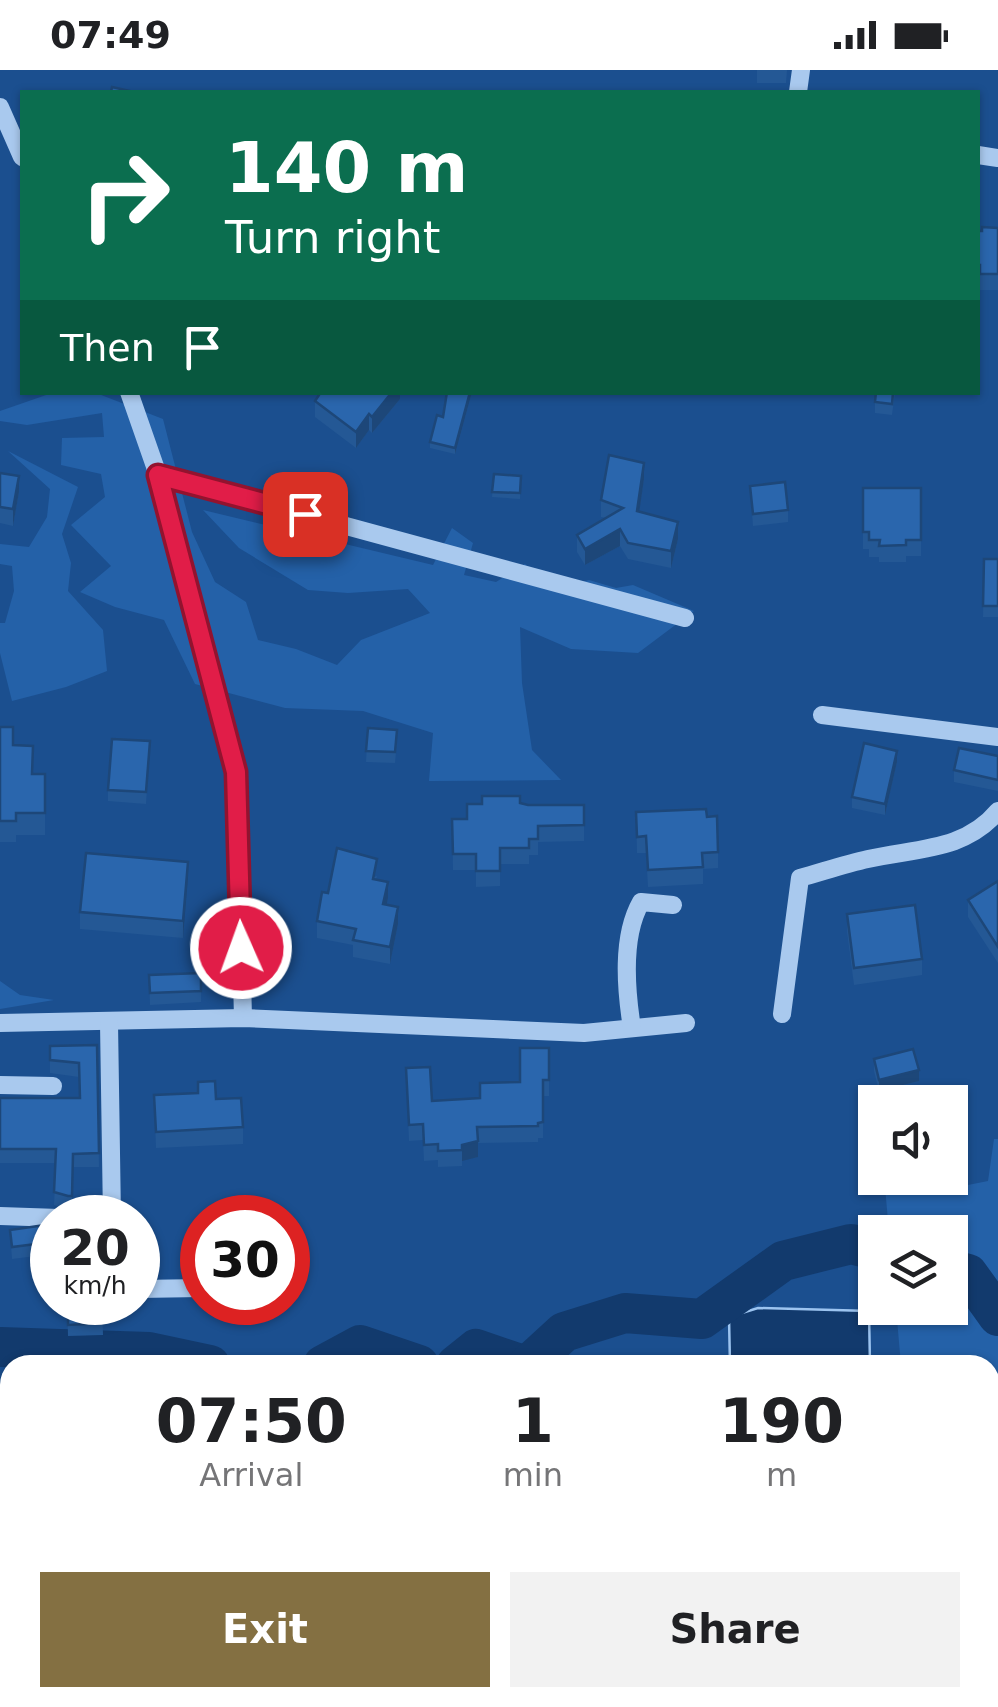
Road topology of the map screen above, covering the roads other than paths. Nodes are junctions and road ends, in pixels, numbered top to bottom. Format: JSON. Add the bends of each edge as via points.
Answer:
{"nodes":[{"id":1,"x":0,"y":107,"type":"edge"},
{"id":2,"x":20,"y":152,"type":"edge"},
{"id":3,"x":130,"y":395,"type":"edge"},
{"id":4,"x":158,"y":475,"type":"junction"},
{"id":5,"x":686,"y":618,"type":"dead end"},
{"id":6,"x":822,"y":715,"type":"dead end"},
{"id":7,"x":998,"y":737,"type":"edge"},
{"id":8,"x":998,"y":810,"type":"edge"},
{"id":9,"x":673,"y":905,"type":"dead end"},
{"id":10,"x":782,"y":1014,"type":"dead end"},
{"id":11,"x":243,"y":1018,"type":"junction"},
{"id":12,"x":109,"y":1023,"type":"junction"},
{"id":13,"x":686,"y":1023,"type":"dead end"},
{"id":14,"x":0,"y":1024,"type":"edge"},
{"id":15,"x":632,"y":1028,"type":"junction"},
{"id":16,"x":0,"y":1086,"type":"edge"},
{"id":17,"x":53,"y":1086,"type":"dead end"},
{"id":18,"x":112,"y":1195,"type":"edge"},
{"id":19,"x":0,"y":1216,"type":"edge"},
{"id":20,"x":30,"y":1217,"type":"edge"}],
"edges":[{"from":1,"to":2,"type":"street"},
{"from":3,"to":4,"type":"street"},
{"from":4,"to":5,"type":"street"},
{"from":4,"to":11,"type":"street","via":[[236,772]]},
{"from":6,"to":7,"type":"street"},
{"from":8,"to":10,"type":"street","via":[[953,844],[800,878]]},
{"from":9,"to":15,"type":"street","via":[[641,902],[632,919]]},
{"from":11,"to":12,"type":"street"},
{"from":11,"to":15,"type":"street","via":[[584,1033]]},
{"from":12,"to":14,"type":"street"},
{"from":12,"to":18,"type":"street"},
{"from":13,"to":15,"type":"street"},
{"from":16,"to":17,"type":"street"},
{"from":19,"to":20,"type":"street"}]}
